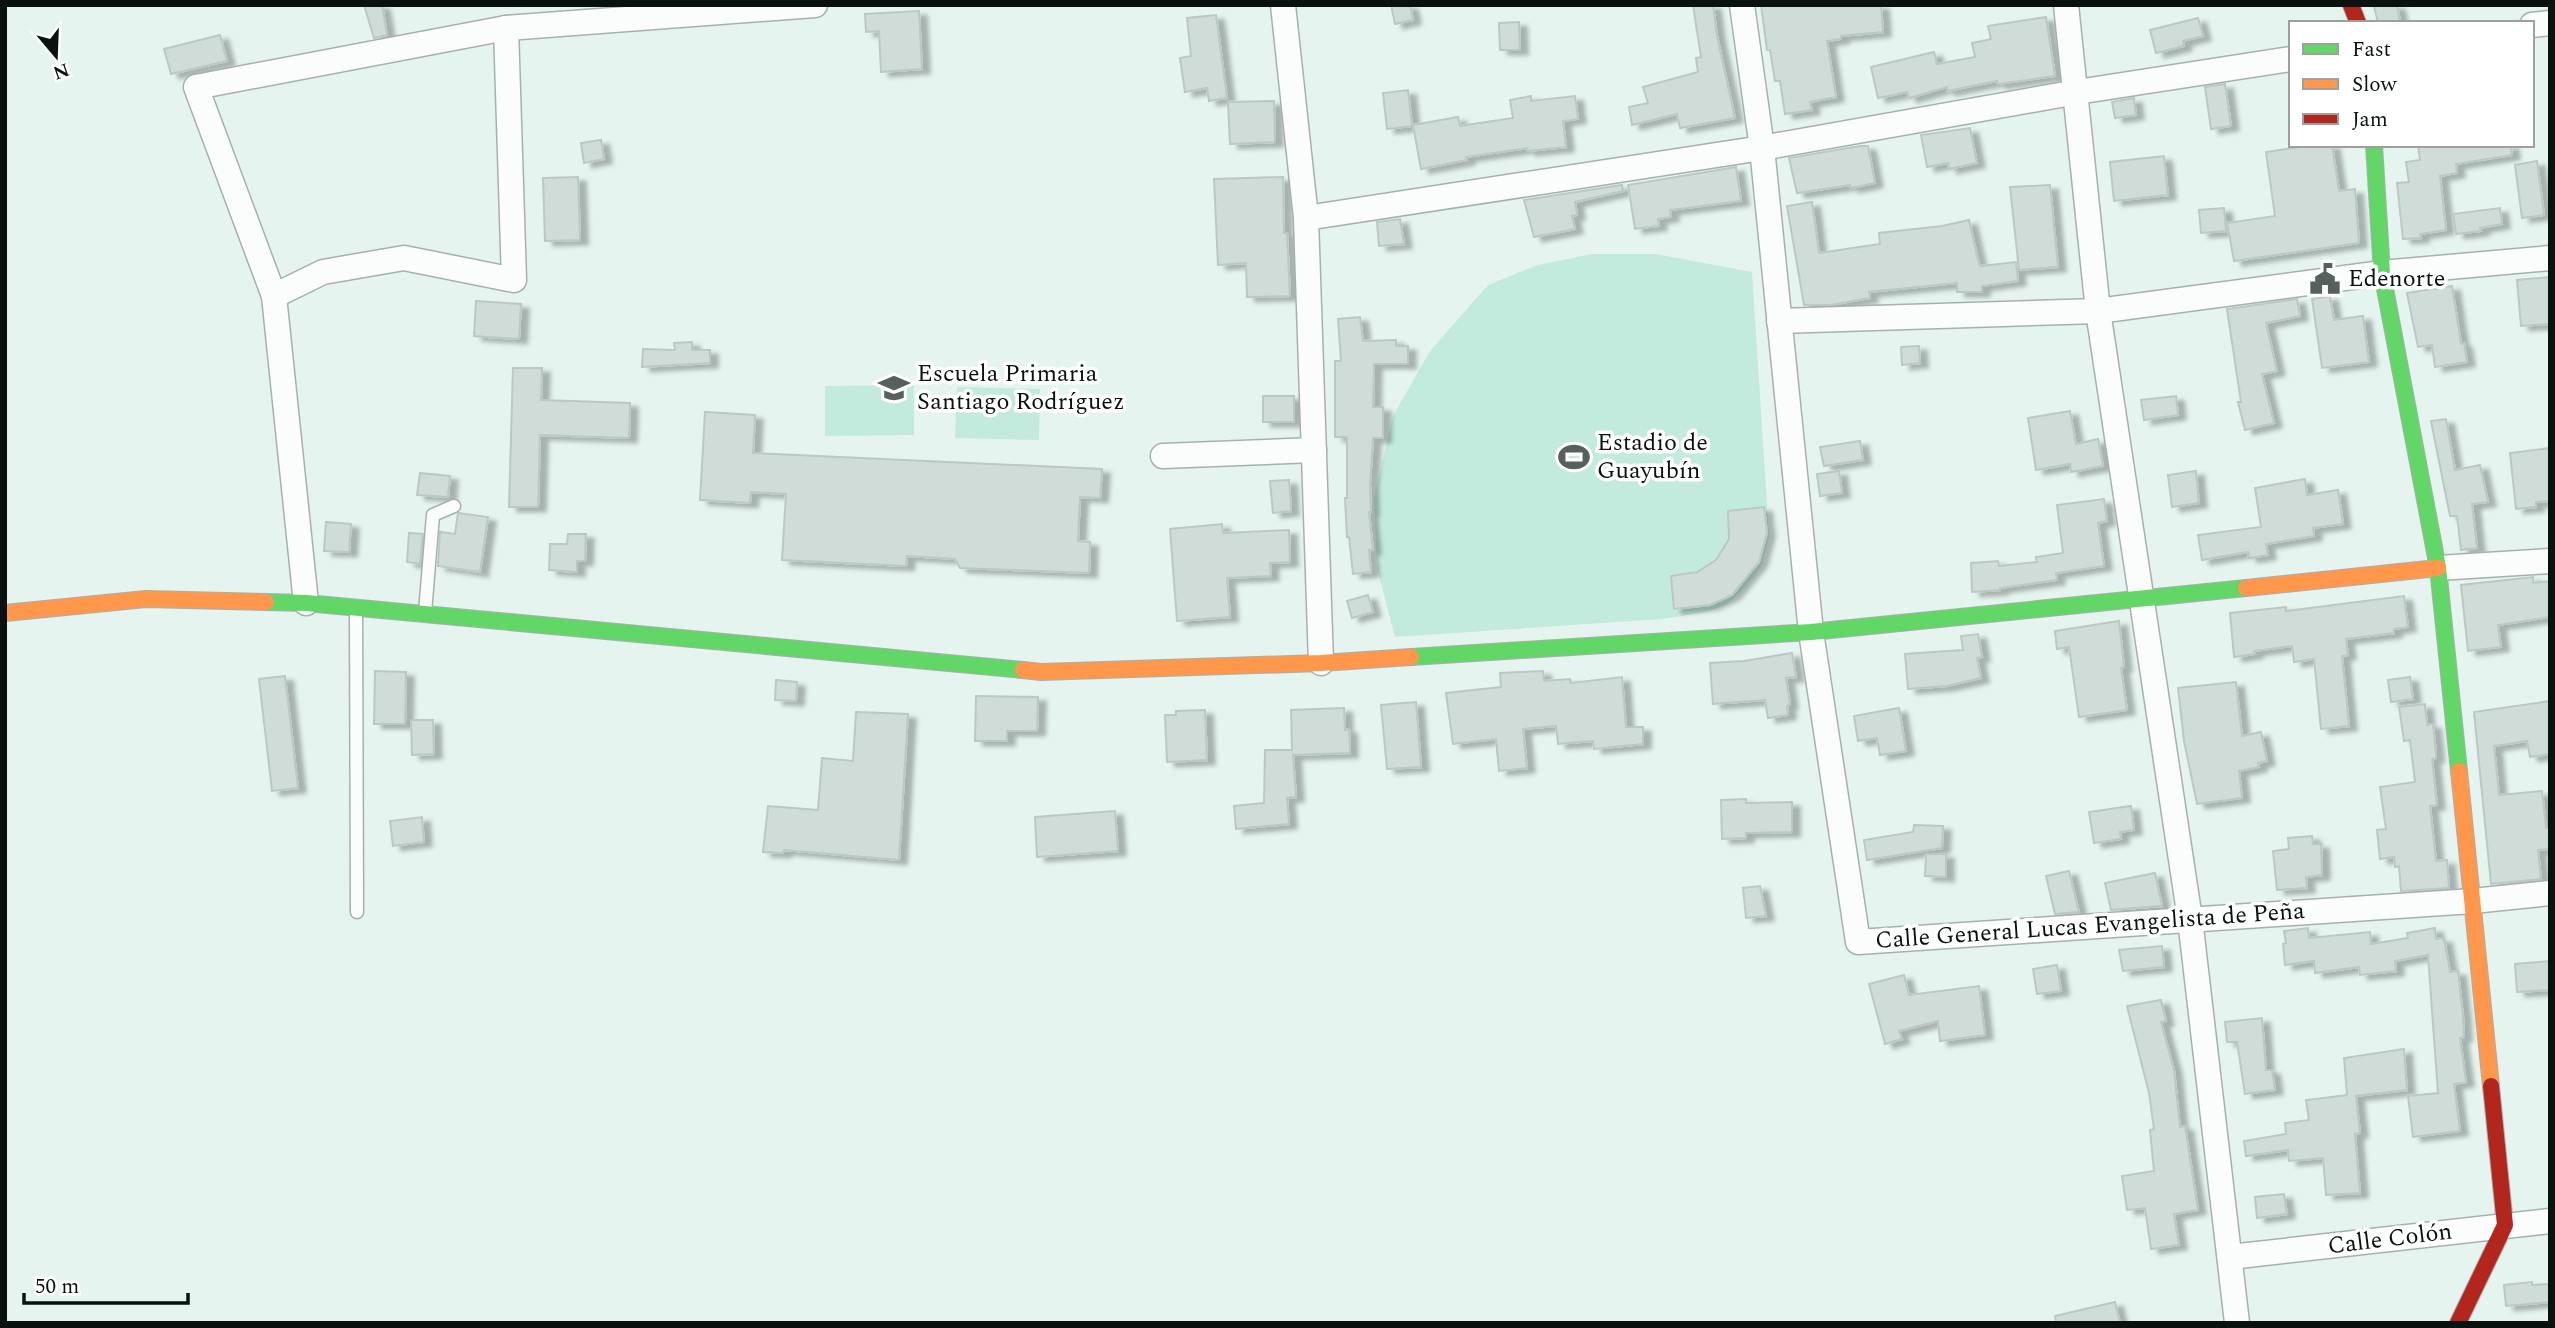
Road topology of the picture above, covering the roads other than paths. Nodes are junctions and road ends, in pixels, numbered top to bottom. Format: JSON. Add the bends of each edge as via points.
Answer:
{"nodes":[{"id":1,"x":815,"y":5,"type":"edge"},
{"id":2,"x":1283,"y":5,"type":"edge"},
{"id":3,"x":1742,"y":5,"type":"edge"},
{"id":4,"x":2066,"y":5,"type":"edge"},
{"id":5,"x":506,"y":29,"type":"junction"},
{"id":6,"x":2289,"y":59,"type":"edge"},
{"id":7,"x":2077,"y":92,"type":"junction"},
{"id":8,"x":2374,"y":147,"type":"edge"},
{"id":9,"x":1762,"y":148,"type":"junction"},
{"id":10,"x":1306,"y":218,"type":"junction"},
{"id":11,"x":2550,"y":258,"type":"edge"},
{"id":12,"x":2382,"y":273,"type":"junction"},
{"id":13,"x":274,"y":296,"type":"junction"},
{"id":14,"x":2098,"y":311,"type":"junction"},
{"id":15,"x":1779,"y":321,"type":"junction"},
{"id":16,"x":1314,"y":450,"type":"junction"},
{"id":17,"x":1163,"y":456,"type":"dead end"},
{"id":18,"x":454,"y":506,"type":"dead end"},
{"id":19,"x":2550,"y":561,"type":"edge"},
{"id":20,"x":2438,"y":568,"type":"junction"},
{"id":21,"x":2141,"y":599,"type":"junction"},
{"id":22,"x":306,"y":603,"type":"junction"},
{"id":23,"x":356,"y":608,"type":"junction"},
{"id":24,"x":5,"y":612,"type":"edge"},
{"id":25,"x":425,"y":614,"type":"junction"},
{"id":26,"x":1811,"y":632,"type":"junction"},
{"id":27,"x":1321,"y":663,"type":"junction"},
{"id":28,"x":2550,"y":893,"type":"edge"},
{"id":29,"x":2473,"y":901,"type":"junction"},
{"id":30,"x":357,"y":912,"type":"dead end"},
{"id":31,"x":2190,"y":919,"type":"junction"},
{"id":32,"x":2550,"y":1221,"type":"edge"},
{"id":33,"x":2505,"y":1225,"type":"junction"},
{"id":34,"x":2230,"y":1257,"type":"junction"},
{"id":35,"x":2237,"y":1323,"type":"edge"},
{"id":36,"x":2458,"y":1323,"type":"edge"}],
"edges":[{"from":1,"to":5,"type":"street"},
{"from":2,"to":10,"type":"street"},
{"from":3,"to":9,"type":"street"},
{"from":4,"to":7,"type":"street"},
{"from":5,"to":13,"type":"street","via":[[514,280],[404,258],[323,272]]},
{"from":5,"to":13,"type":"street","via":[[196,88]]},
{"from":6,"to":7,"type":"street"},
{"from":7,"to":9,"type":"street"},
{"from":7,"to":14,"type":"street"},
{"from":8,"to":12,"type":"street"},
{"from":9,"to":10,"type":"street"},
{"from":9,"to":15,"type":"street"},
{"from":10,"to":16,"type":"street"},
{"from":11,"to":12,"type":"street"},
{"from":12,"to":14,"type":"street"},
{"from":12,"to":20,"type":"street"},
{"from":13,"to":22,"type":"street"},
{"from":14,"to":15,"type":"street"},
{"from":14,"to":21,"type":"street"},
{"from":15,"to":26,"type":"street"},
{"from":16,"to":17,"type":"street"},
{"from":16,"to":27,"type":"street"},
{"from":18,"to":25,"type":"lane","via":[[433,515]]},
{"from":19,"to":20,"type":"street"},
{"from":20,"to":21,"type":"street"},
{"from":20,"to":29,"type":"street"},
{"from":21,"to":26,"type":"street"},
{"from":21,"to":31,"type":"street"},
{"from":22,"to":23,"type":"street"},
{"from":22,"to":24,"type":"street","via":[[146,600]]},
{"from":23,"to":25,"type":"street"},
{"from":23,"to":30,"type":"lane"},
{"from":25,"to":27,"type":"street","via":[[1041,672]]},
{"from":26,"to":27,"type":"street"},
{"from":26,"to":31,"type":"street","name":"Calle General Lucas Evangelista de Peña","via":[[1858,942]]},
{"from":28,"to":29,"type":"street","name":"Calle General Lucas Evangelista de Peña"},
{"from":29,"to":31,"type":"street","name":"Calle General Lucas Evangelista de Peña"},
{"from":29,"to":33,"type":"street"},
{"from":31,"to":34,"type":"street"},
{"from":32,"to":33,"type":"street","name":"Calle Colón"},
{"from":33,"to":34,"type":"street","name":"Calle Colón"},
{"from":33,"to":36,"type":"street"},
{"from":34,"to":35,"type":"street"}]}
